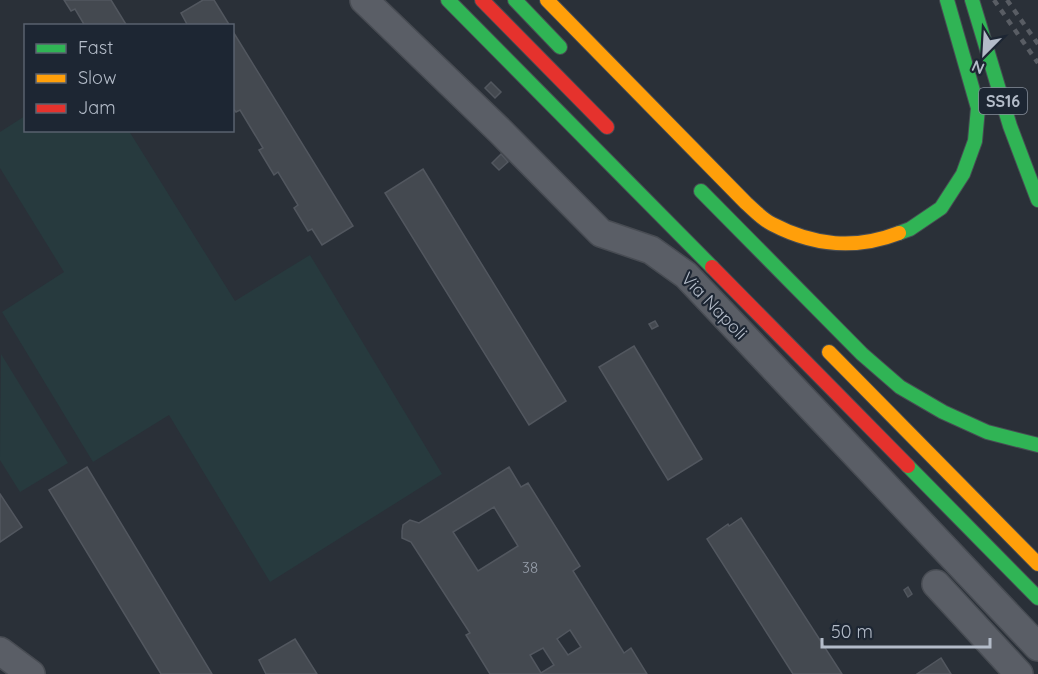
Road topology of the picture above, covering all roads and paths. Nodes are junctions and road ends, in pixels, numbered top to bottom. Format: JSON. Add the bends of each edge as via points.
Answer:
{"nodes":[{"id":1,"x":364,"y":0,"type":"edge"},
{"id":2,"x":448,"y":0,"type":"edge"},
{"id":3,"x":482,"y":0,"type":"edge"},
{"id":4,"x":515,"y":0,"type":"edge"},
{"id":5,"x":547,"y":0,"type":"edge"},
{"id":6,"x":947,"y":0,"type":"edge"},
{"id":7,"x":972,"y":0,"type":"edge"},
{"id":8,"x":572,"y":59,"type":"dead end"},
{"id":9,"x":615,"y":135,"type":"dead end"},
{"id":10,"x":688,"y":177,"type":"dead end"},
{"id":11,"x":1038,"y":201,"type":"edge"},
{"id":12,"x":822,"y":345,"type":"dead end"},
{"id":13,"x":1038,"y":445,"type":"edge"},
{"id":14,"x":1038,"y":564,"type":"edge"},
{"id":15,"x":936,"y":584,"type":"dead end"},
{"id":16,"x":1038,"y":598,"type":"edge"},
{"id":17,"x":1038,"y":647,"type":"edge"},
{"id":18,"x":0,"y":651,"type":"edge"},
{"id":19,"x":31,"y":674,"type":"edge"},
{"id":20,"x":1019,"y":674,"type":"edge"}],
"edges":[{"from":1,"to":17,"type":"street","name":"Via Napoli","via":[[601,233],[651,249],[686,275]]},
{"from":2,"to":16,"type":"highway"},
{"from":3,"to":9,"type":"highway"},
{"from":4,"to":8,"type":"highway"},
{"from":5,"to":6,"type":"highway","via":[[770,223],[805,238],[845,244],[878,241],[910,229],[941,208],[963,174],[975,141],[978,108]]},
{"from":7,"to":11,"type":"highway","number":"SS16","via":[[1010,126]]},
{"from":10,"to":13,"type":"highway","via":[[862,354],[900,387],[987,432]]},
{"from":12,"to":14,"type":"highway"},
{"from":15,"to":20,"type":"street"},
{"from":18,"to":19,"type":"street"}]}
